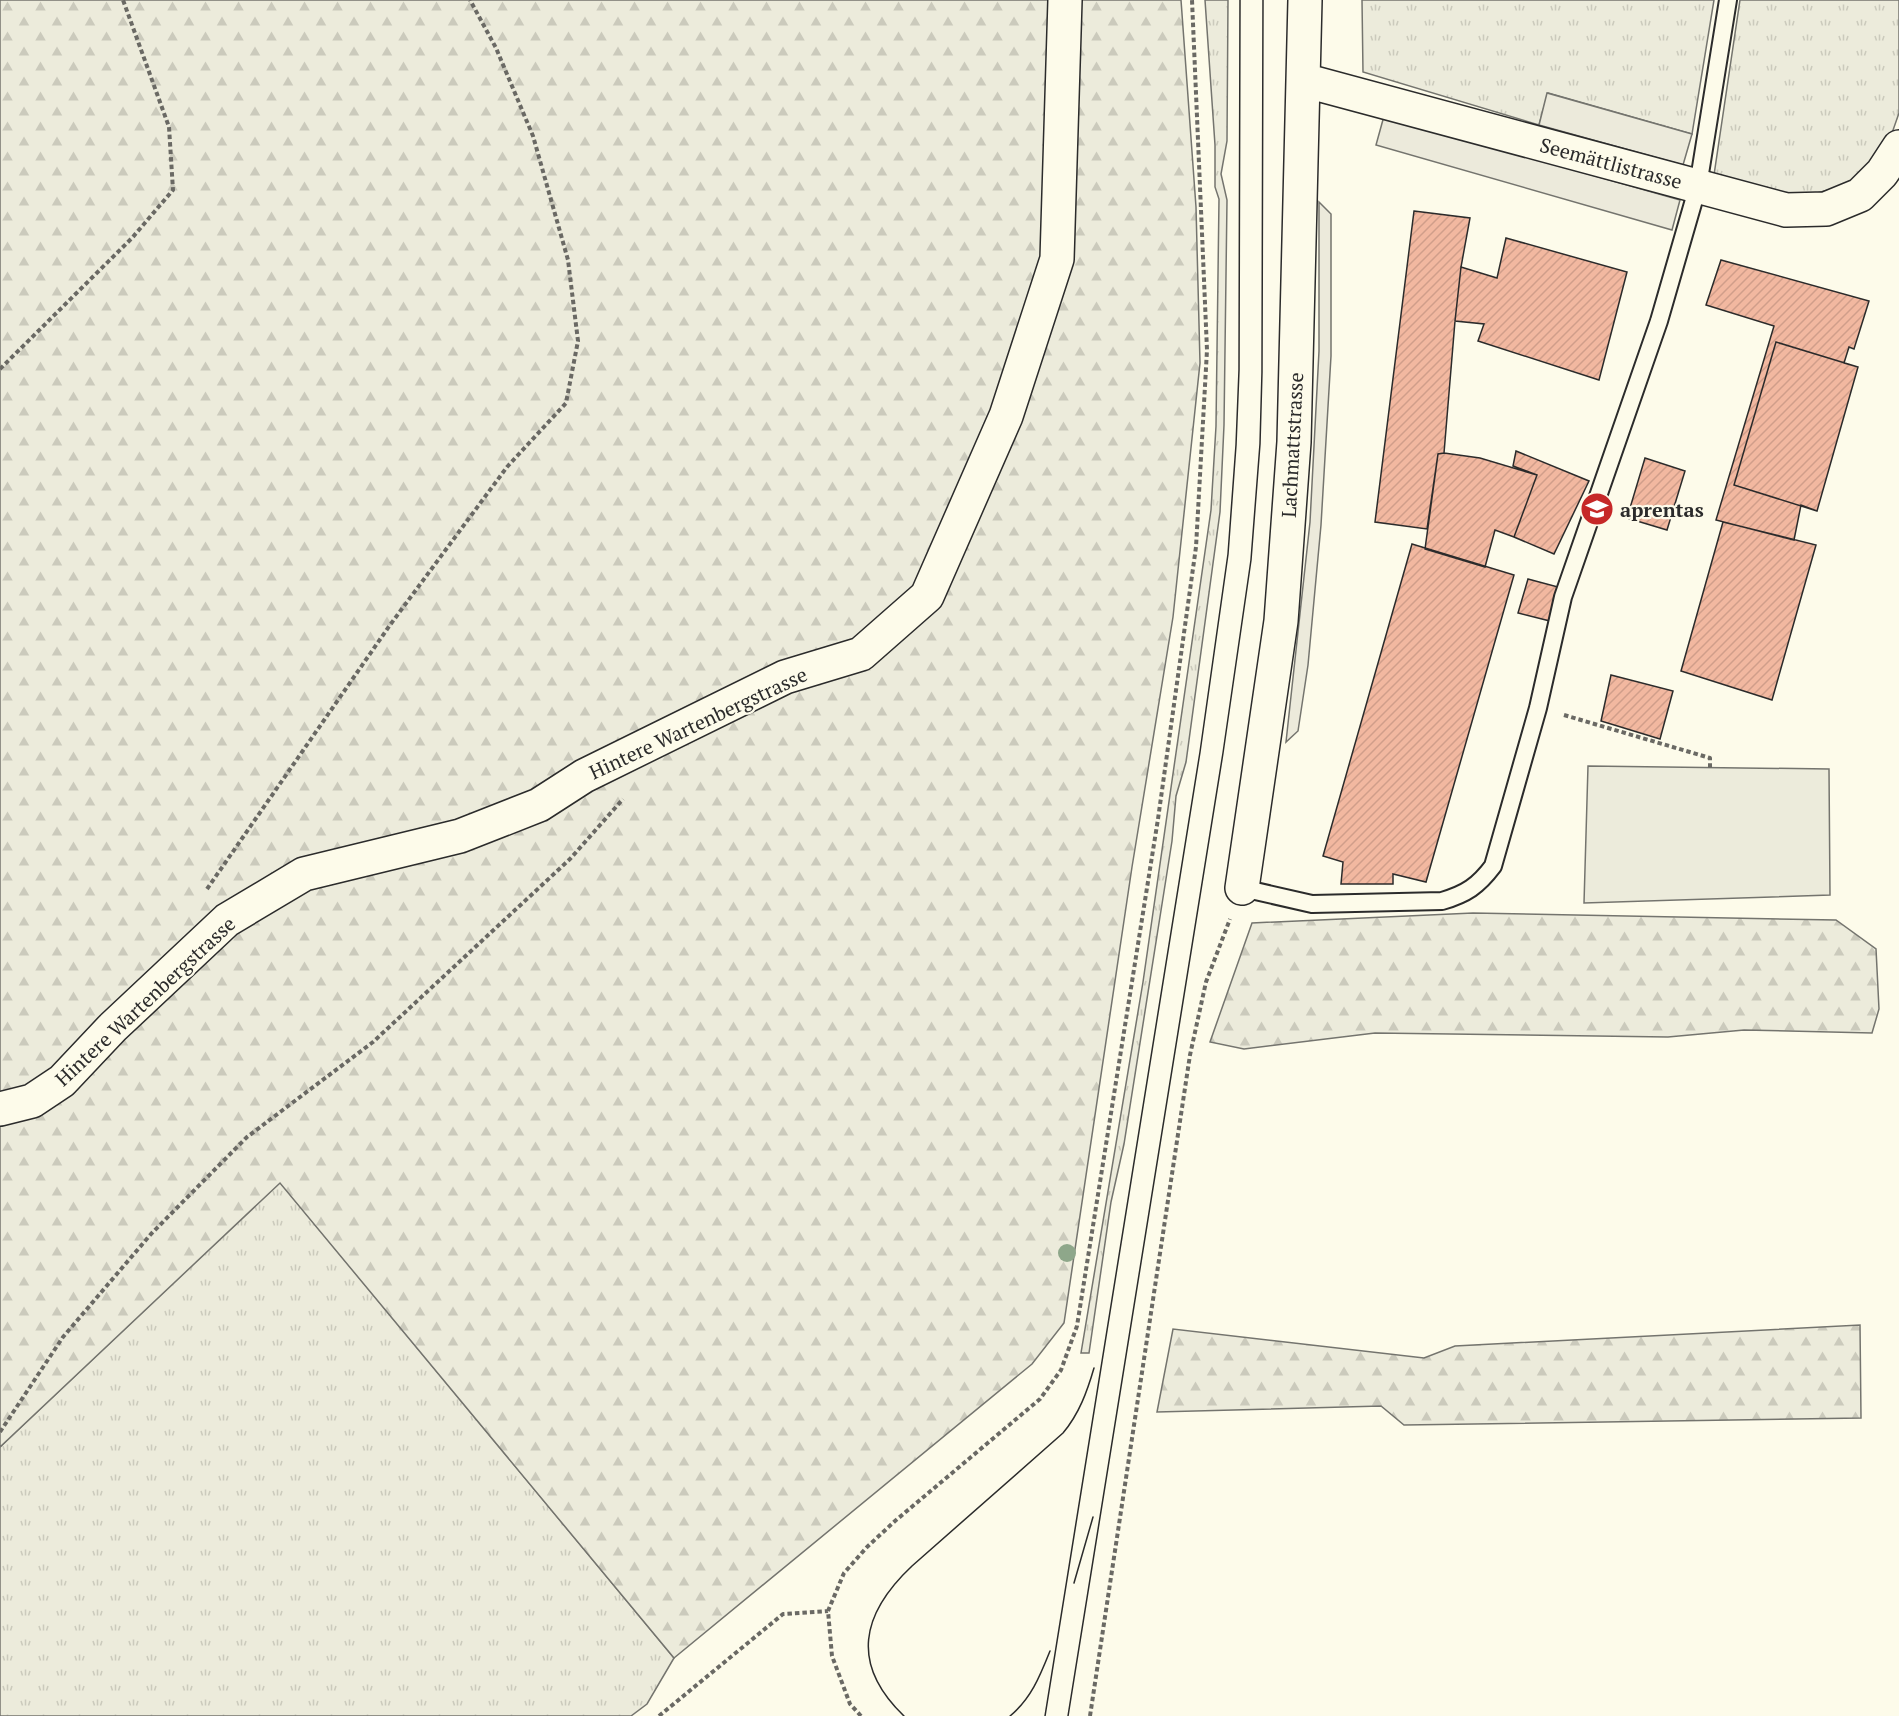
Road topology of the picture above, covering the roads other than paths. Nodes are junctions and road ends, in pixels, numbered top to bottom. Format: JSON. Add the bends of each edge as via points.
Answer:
{"nodes":[{"id":1,"x":1065,"y":0,"type":"edge"},
{"id":2,"x":1305,"y":0,"type":"edge"},
{"id":3,"x":1728,"y":0,"type":"edge"},
{"id":4,"x":1303,"y":80,"type":"junction"},
{"id":5,"x":1899,"y":147,"type":"edge"},
{"id":6,"x":1698,"y":186,"type":"junction"},
{"id":7,"x":1242,"y":888,"type":"joint"},
{"id":8,"x":0,"y":1109,"type":"edge"}],
"edges":[{"from":1,"to":8,"type":"street","name":"Hintere Wartenbergstrasse","via":[[1058,259],[1006,416],[927,596],[861,654],[785,677],[584,776],[539,805],[460,836],[304,874],[227,920],[113,1027],[62,1081],[32,1101]]},
{"from":2,"to":4,"type":"street","name":"Lachmattstrasse"},
{"from":3,"to":6,"type":"lane"},
{"from":4,"to":6,"type":"street","name":"Seemättlistrasse"},
{"from":4,"to":7,"type":"street","name":"Lachmattstrasse","via":[[1294,442],[1281,621]]},
{"from":5,"to":6,"type":"street","name":"Seemättlistrasse","via":[[1882,173],[1860,195],[1826,209],[1786,210]]},
{"from":6,"to":7,"type":"lane","via":[[1659,321],[1563,597],[1538,708],[1493,866],[1481,882],[1442,902],[1312,904]]}]}
